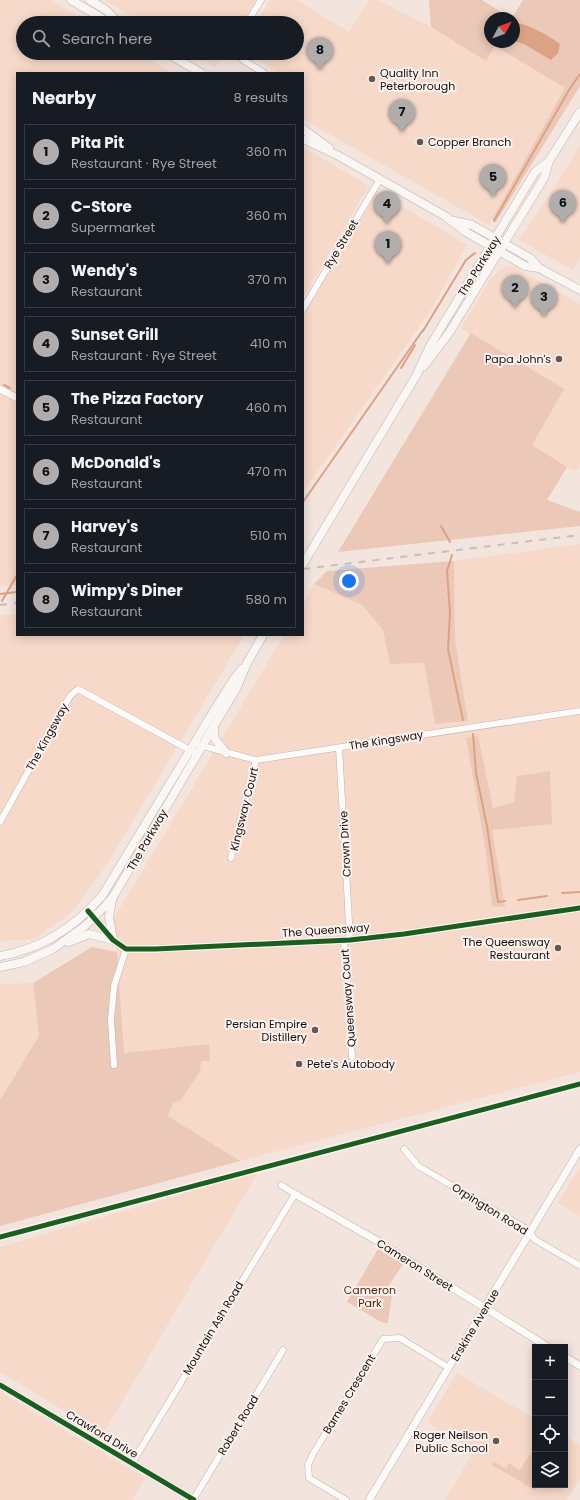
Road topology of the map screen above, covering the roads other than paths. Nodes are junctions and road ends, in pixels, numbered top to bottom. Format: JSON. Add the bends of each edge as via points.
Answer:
{"nodes":[{"id":1,"x":71,"y":0,"type":"edge"},
{"id":2,"x":90,"y":0,"type":"edge"},
{"id":3,"x":261,"y":0,"type":"edge"},
{"id":4,"x":98,"y":16,"type":"edge"},
{"id":5,"x":112,"y":16,"type":"edge"},
{"id":6,"x":251,"y":16,"type":"edge"},
{"id":7,"x":179,"y":60,"type":"edge"},
{"id":8,"x":243,"y":60,"type":"edge"},
{"id":9,"x":199,"y":72,"type":"edge"},
{"id":10,"x":262,"y":72,"type":"edge"},
{"id":11,"x":580,"y":112,"type":"edge"},
{"id":12,"x":304,"y":130,"type":"edge"},
{"id":13,"x":304,"y":139,"type":"edge"},
{"id":14,"x":337,"y":155,"type":"junction"},
{"id":15,"x":549,"y":161,"type":"junction"},
{"id":16,"x":380,"y":179,"type":"junction"},
{"id":17,"x":454,"y":221,"type":"junction"},
{"id":18,"x":496,"y":238,"type":"junction"},
{"id":19,"x":504,"y":243,"type":"junction"},
{"id":20,"x":491,"y":246,"type":"junction"},
{"id":21,"x":499,"y":251,"type":"junction"},
{"id":22,"x":539,"y":268,"type":"junction"},
{"id":23,"x":580,"y":290,"type":"edge"},
{"id":24,"x":304,"y":306,"type":"edge"},
{"id":25,"x":416,"y":376,"type":"junction"},
{"id":26,"x":0,"y":389,"type":"edge"},
{"id":27,"x":16,"y":397,"type":"edge"},
{"id":28,"x":304,"y":562,"type":"edge"},
{"id":29,"x":262,"y":636,"type":"edge"},
{"id":30,"x":247,"y":663,"type":"junction"},
{"id":31,"x":580,"y":711,"type":"edge"},
{"id":32,"x":214,"y":726,"type":"junction"},
{"id":33,"x":196,"y":748,"type":"junction"},
{"id":34,"x":340,"y":748,"type":"junction"},
{"id":35,"x":226,"y":753,"type":"junction"},
{"id":36,"x":256,"y":760,"type":"junction"},
{"id":37,"x":0,"y":822,"type":"edge"},
{"id":38,"x":232,"y":858,"type":"dead end"},
{"id":39,"x":113,"y":897,"type":"junction"},
{"id":40,"x":580,"y":908,"type":"edge"},
{"id":41,"x":88,"y":911,"type":"junction"},
{"id":42,"x":94,"y":918,"type":"junction"},
{"id":43,"x":113,"y":940,"type":"junction"},
{"id":44,"x":347,"y":940,"type":"junction"},
{"id":45,"x":53,"y":949,"type":"junction"},
{"id":46,"x":126,"y":949,"type":"junction"},
{"id":47,"x":0,"y":956,"type":"edge"},
{"id":48,"x":0,"y":967,"type":"edge"},
{"id":49,"x":352,"y":1056,"type":"dead end"},
{"id":50,"x":114,"y":1065,"type":"dead end"},
{"id":51,"x":404,"y":1149,"type":"dead end"},
{"id":52,"x":580,"y":1149,"type":"edge"},
{"id":53,"x":281,"y":1185,"type":"dead end"},
{"id":54,"x":295,"y":1194,"type":"junction"},
{"id":55,"x":530,"y":1232,"type":"junction"},
{"id":56,"x":580,"y":1266,"type":"edge"},
{"id":57,"x":484,"y":1308,"type":"junction"},
{"id":58,"x":543,"y":1344,"type":"edge"},
{"id":59,"x":283,"y":1350,"type":"dead end"},
{"id":60,"x":568,"y":1359,"type":"edge"},
{"id":61,"x":580,"y":1366,"type":"edge"},
{"id":62,"x":449,"y":1368,"type":"junction"},
{"id":63,"x":0,"y":1385,"type":"edge"},
{"id":64,"x":132,"y":1463,"type":"junction"},
{"id":65,"x":194,"y":1500,"type":"edge"},
{"id":66,"x":346,"y":1500,"type":"edge"},
{"id":67,"x":369,"y":1500,"type":"edge"}],
"edges":[{"from":1,"to":4,"type":"main road"},
{"from":2,"to":5,"type":"main road"},
{"from":3,"to":6,"type":"street"},
{"from":7,"to":9,"type":"main road"},
{"from":8,"to":10,"type":"street"},
{"from":11,"to":15,"type":"main road","name":"The Parkway"},
{"from":12,"to":14,"type":"main road"},
{"from":13,"to":14,"type":"main road"},
{"from":14,"to":16,"type":"main road"},
{"from":15,"to":18,"type":"main road","name":"The Parkway","via":[[536,172]]},
{"from":15,"to":19,"type":"main road","name":"The Parkway","via":[[544,178]]},
{"from":16,"to":17,"type":"main road"},
{"from":16,"to":24,"type":"street","name":"Rye Street"},
{"from":17,"to":18,"type":"main road","via":[[472,225]]},
{"from":17,"to":20,"type":"main road","via":[[466,232]]},
{"from":18,"to":19,"type":"main road"},
{"from":18,"to":20,"type":"main road","name":"The Parkway"},
{"from":19,"to":21,"type":"main road","name":"The Parkway"},
{"from":19,"to":22,"type":"main road","via":[[530,258]]},
{"from":20,"to":21,"type":"main road"},
{"from":20,"to":25,"type":"main road","name":"The Parkway","via":[[430,346]]},
{"from":21,"to":22,"type":"main road","via":[[525,266]]},
{"from":21,"to":25,"type":"main road","name":"The Parkway","via":[[449,333]]},
{"from":22,"to":23,"type":"main road"},
{"from":25,"to":28,"type":"main road","name":"The Parkway"},
{"from":26,"to":27,"type":"street"},
{"from":29,"to":30,"type":"main road","name":"The Parkway"},
{"from":30,"to":32,"type":"main road","name":"The Parkway","via":[[237,687]]},
{"from":30,"to":33,"type":"main road","name":"The Parkway","via":[[233,680]]},
{"from":31,"to":34,"type":"street","name":"The Kingsway"},
{"from":32,"to":33,"type":"main road","name":"The Parkway"},
{"from":32,"to":35,"type":"main road","via":[[215,739]]},
{"from":33,"to":35,"type":"street","name":"The Kingsway"},
{"from":33,"to":37,"type":"street","name":"The Kingsway","via":[[78,690],[70,696]]},
{"from":33,"to":39,"type":"main road","name":"The Parkway"},
{"from":33,"to":41,"type":"main road","name":"The Parkway","via":[[112,882]]},
{"from":34,"to":36,"type":"street","name":"The Kingsway"},
{"from":34,"to":44,"type":"street","name":"Crown Drive"},
{"from":35,"to":36,"type":"street","name":"The Kingsway"},
{"from":36,"to":38,"type":"street","name":"Kingsway Court"},
{"from":39,"to":42,"type":"main road","name":"The Parkway"},
{"from":39,"to":43,"type":"main road","via":[[109,917]]},
{"from":40,"to":44,"type":"street","name":"The Queensway"},
{"from":41,"to":42,"type":"street"},
{"from":41,"to":47,"type":"main road","name":"The Parkway","via":[[43,943]]},
{"from":42,"to":43,"type":"street"},
{"from":42,"to":45,"type":"main road","name":"The Parkway"},
{"from":43,"to":45,"type":"main road","via":[[89,934]]},
{"from":43,"to":46,"type":"street"},
{"from":44,"to":46,"type":"street","name":"The Queensway"},
{"from":44,"to":49,"type":"street","name":"Queensway Court"},
{"from":45,"to":48,"type":"main road","name":"The Parkway","via":[[24,962]]},
{"from":46,"to":50,"type":"street","via":[[114,986],[111,1020]]},
{"from":51,"to":55,"type":"street","name":"Orpington Road","via":[[418,1166]]},
{"from":52,"to":55,"type":"street","name":"Erskine Avenue"},
{"from":53,"to":54,"type":"street","name":"Cameron Street"},
{"from":54,"to":57,"type":"street","name":"Cameron Street","via":[[374,1239]]},
{"from":54,"to":64,"type":"street","name":"Mountain Ash Road"},
{"from":55,"to":56,"type":"street","name":"Orpington Road","via":[[534,1239]]},
{"from":55,"to":57,"type":"street","name":"Erskine Avenue"},
{"from":57,"to":58,"type":"street","name":"Cameron Street"},
{"from":57,"to":62,"type":"street","name":"Erskine Avenue"},
{"from":59,"to":65,"type":"street","name":"Robert Road"},
{"from":60,"to":61,"type":"street"},
{"from":62,"to":66,"type":"street","name":"Barnes Crescent","via":[[400,1338],[383,1339],[308,1465],[309,1478]]},
{"from":62,"to":67,"type":"street","name":"Erskine Avenue"},
{"from":63,"to":64,"type":"street","name":"Crawford Drive"},
{"from":64,"to":65,"type":"street","name":"Crawford Drive"}]}
